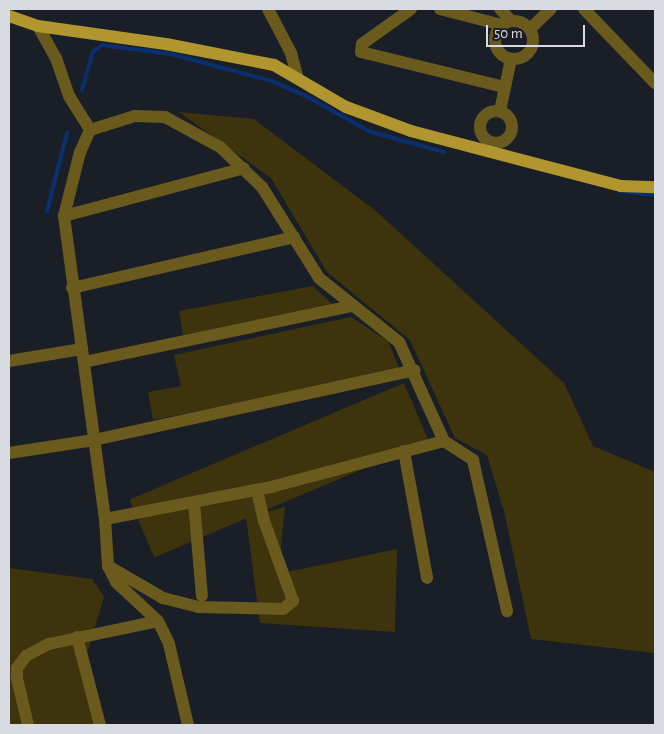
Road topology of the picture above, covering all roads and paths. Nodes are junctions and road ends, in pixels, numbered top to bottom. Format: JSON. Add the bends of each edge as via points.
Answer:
{"nodes":[{"id":1,"x":268,"y":9,"type":"edge"},
{"id":2,"x":410,"y":9,"type":"edge"},
{"id":3,"x":440,"y":9,"type":"edge"},
{"id":4,"x":500,"y":9,"type":"edge"},
{"id":5,"x":551,"y":9,"type":"edge"},
{"id":6,"x":584,"y":9,"type":"edge"},
{"id":7,"x":9,"y":16,"type":"edge"},
{"id":8,"x":506,"y":23,"type":"junction"},
{"id":9,"x":38,"y":26,"type":"junction"},
{"id":10,"x":530,"y":29,"type":"junction"},
{"id":11,"x":510,"y":59,"type":"junction"},
{"id":12,"x":297,"y":76,"type":"junction"},
{"id":13,"x":655,"y":83,"type":"edge"},
{"id":14,"x":505,"y":87,"type":"junction"},
{"id":15,"x":500,"y":111,"type":"junction"},
{"id":16,"x":90,"y":130,"type":"junction"},
{"id":17,"x":489,"y":146,"type":"junction"},
{"id":18,"x":244,"y":168,"type":"junction"},
{"id":19,"x":655,"y":187,"type":"edge"},
{"id":20,"x":64,"y":216,"type":"junction"},
{"id":21,"x":294,"y":237,"type":"junction"},
{"id":22,"x":72,"y":288,"type":"junction"},
{"id":23,"x":352,"y":306,"type":"junction"},
{"id":24,"x":82,"y":349,"type":"junction"},
{"id":25,"x":9,"y":361,"type":"edge"},
{"id":26,"x":84,"y":362,"type":"junction"},
{"id":27,"x":414,"y":370,"type":"junction"},
{"id":28,"x":94,"y":440,"type":"junction"},
{"id":29,"x":444,"y":441,"type":"junction"},
{"id":30,"x":404,"y":451,"type":"junction"},
{"id":31,"x":9,"y":453,"type":"edge"},
{"id":32,"x":257,"y":490,"type":"junction"},
{"id":33,"x":194,"y":503,"type":"junction"},
{"id":34,"x":105,"y":519,"type":"junction"},
{"id":35,"x":108,"y":566,"type":"junction"},
{"id":36,"x":427,"y":578,"type":"dead end"},
{"id":37,"x":202,"y":596,"type":"dead end"},
{"id":38,"x":507,"y":611,"type":"dead end"},
{"id":39,"x":158,"y":621,"type":"junction"},
{"id":40,"x":77,"y":637,"type":"junction"},
{"id":41,"x":28,"y":725,"type":"edge"},
{"id":42,"x":100,"y":725,"type":"edge"},
{"id":43,"x":188,"y":725,"type":"edge"}],
"edges":[{"from":1,"to":12,"type":"street","via":[[291,53]]},
{"from":2,"to":14,"type":"street","via":[[362,44],[361,52]]},
{"from":3,"to":8,"type":"street"},
{"from":4,"to":8,"type":"street"},
{"from":5,"to":10,"type":"street"},
{"from":6,"to":13,"type":"street"},
{"from":7,"to":9,"type":"main road"},
{"from":8,"to":10,"type":"street","via":[[520,22]]},
{"from":8,"to":11,"type":"street","via":[[495,43],[501,54]]},
{"from":9,"to":12,"type":"main road","via":[[252,60]]},
{"from":9,"to":16,"type":"street","via":[[56,58],[69,96]]},
{"from":10,"to":11,"type":"street","via":[[534,41],[529,52],[518,59]]},
{"from":11,"to":14,"type":"street"},
{"from":12,"to":17,"type":"main road","via":[[346,107],[381,122]]},
{"from":14,"to":15,"type":"street"},
{"from":15,"to":17,"type":"street","via":[[489,112],[481,120],[480,131]]},
{"from":15,"to":17,"type":"street","via":[[508,118],[511,132],[504,140]]},
{"from":16,"to":18,"type":"street","via":[[135,116],[165,116],[204,136]]},
{"from":16,"to":20,"type":"street","via":[[80,152]]},
{"from":17,"to":19,"type":"main road","via":[[621,186]]},
{"from":18,"to":20,"type":"street"},
{"from":18,"to":21,"type":"street","via":[[262,187]]},
{"from":20,"to":22,"type":"street"},
{"from":21,"to":22,"type":"street"},
{"from":21,"to":23,"type":"street","via":[[319,278]]},
{"from":22,"to":24,"type":"street"},
{"from":23,"to":26,"type":"street"},
{"from":23,"to":27,"type":"street","via":[[399,342]]},
{"from":24,"to":25,"type":"street"},
{"from":24,"to":26,"type":"street"},
{"from":26,"to":28,"type":"street"},
{"from":27,"to":28,"type":"street"},
{"from":27,"to":29,"type":"street"},
{"from":28,"to":31,"type":"street"},
{"from":28,"to":34,"type":"street"},
{"from":29,"to":30,"type":"street"},
{"from":29,"to":38,"type":"street","via":[[473,460]]},
{"from":30,"to":32,"type":"street"},
{"from":30,"to":36,"type":"street"},
{"from":32,"to":33,"type":"street"},
{"from":32,"to":35,"type":"street","via":[[264,521],[292,601],[283,608],[198,607],[164,598]]},
{"from":33,"to":34,"type":"street"},
{"from":33,"to":37,"type":"street"},
{"from":34,"to":35,"type":"street"},
{"from":35,"to":39,"type":"street","via":[[116,582]]},
{"from":39,"to":40,"type":"street"},
{"from":39,"to":43,"type":"street","via":[[168,644]]},
{"from":40,"to":41,"type":"street","via":[[38,648],[17,668]]},
{"from":40,"to":42,"type":"street"}]}
